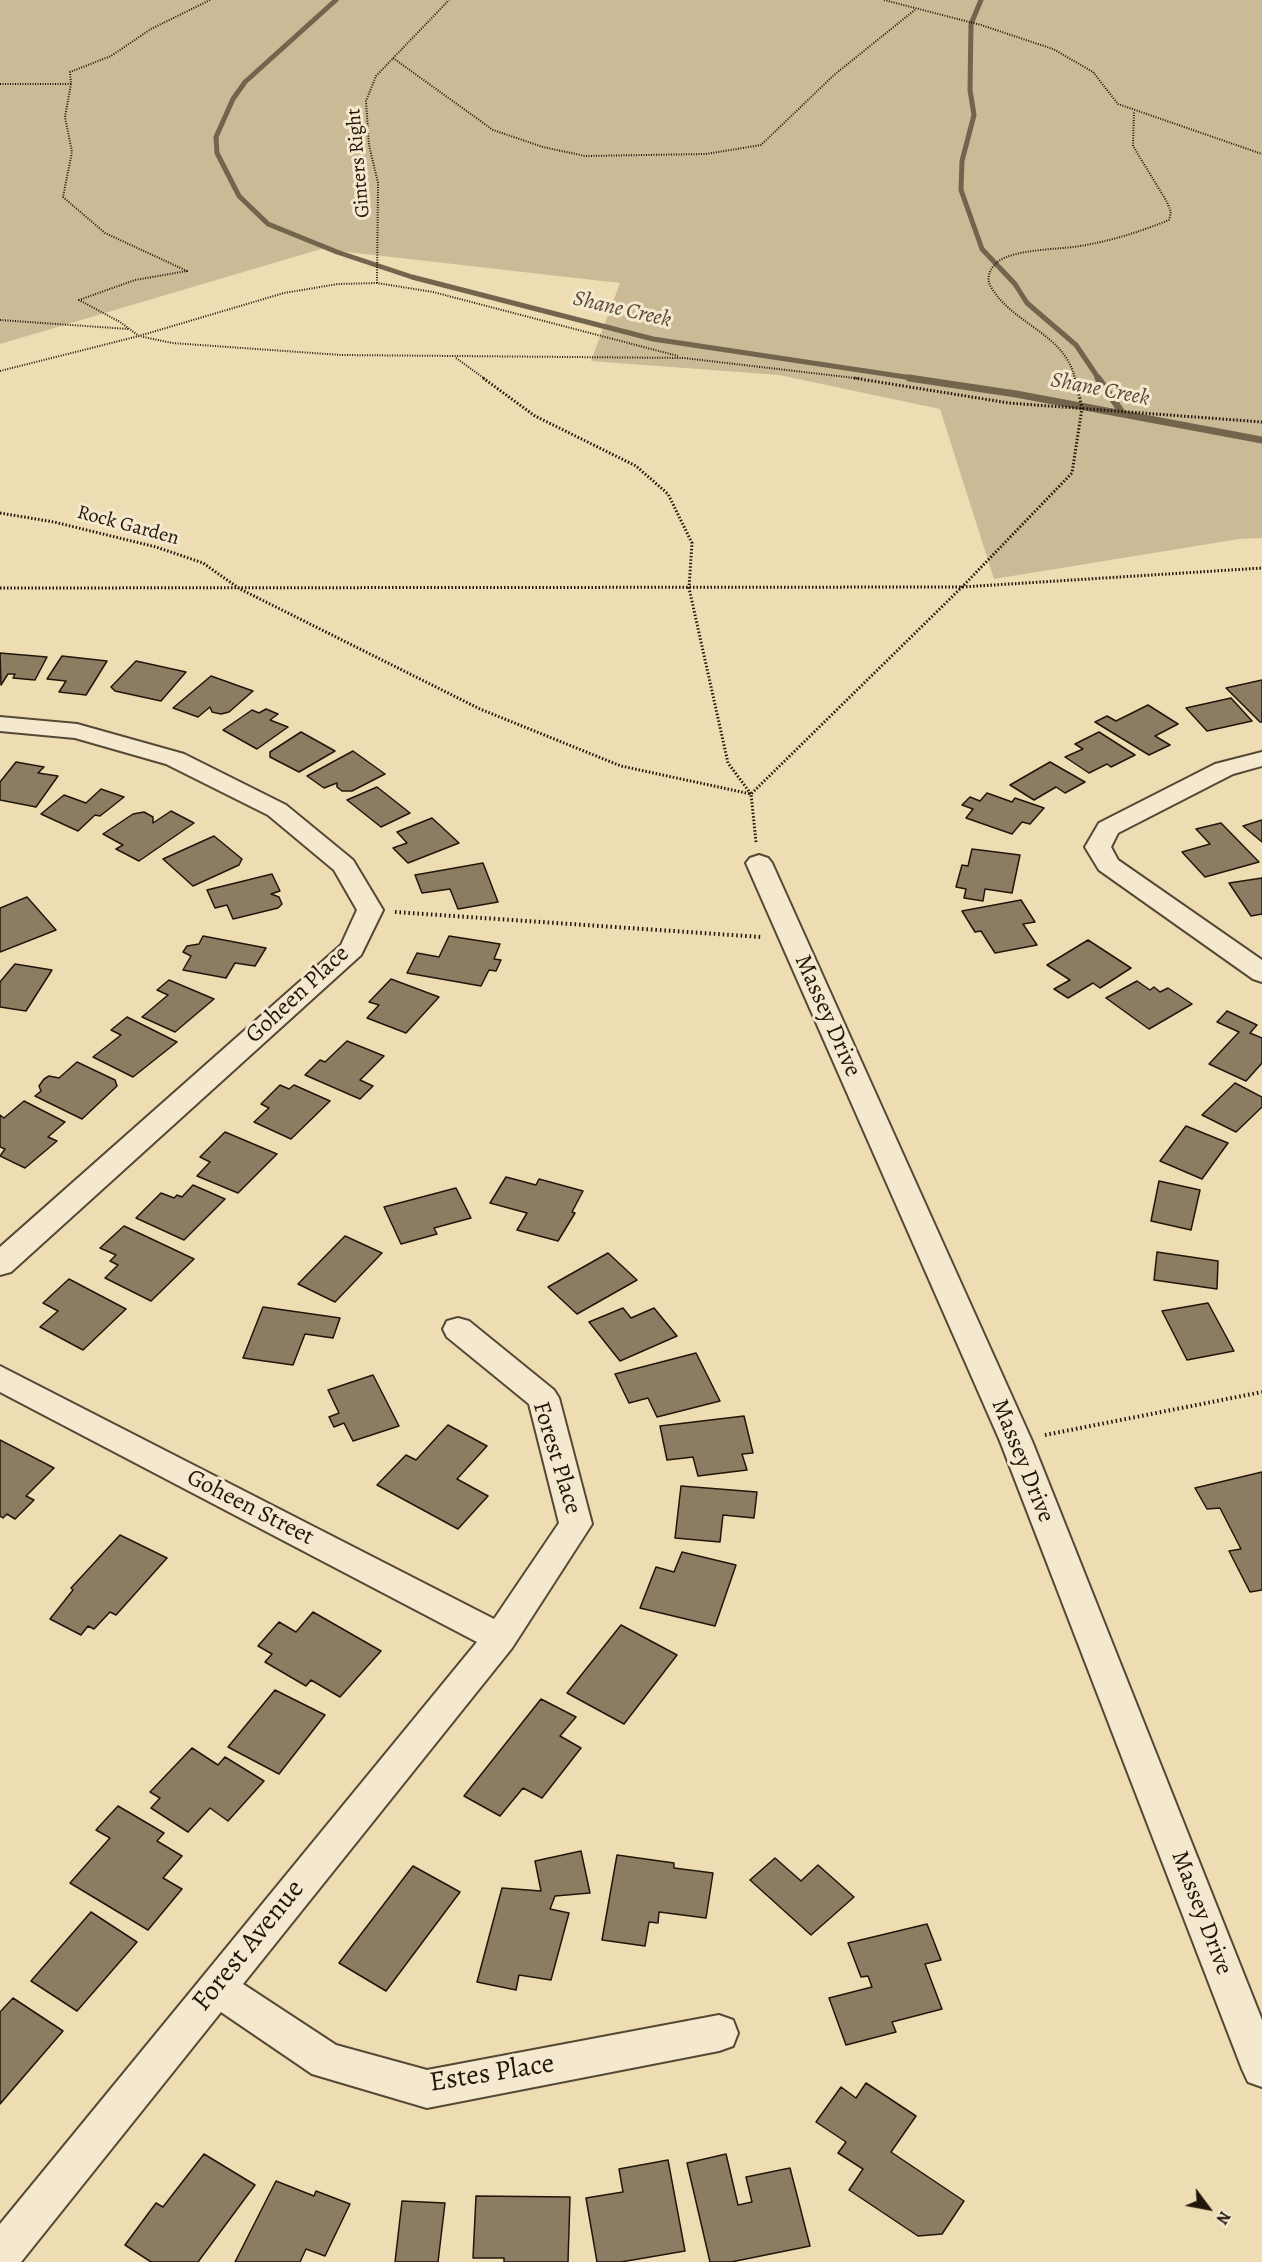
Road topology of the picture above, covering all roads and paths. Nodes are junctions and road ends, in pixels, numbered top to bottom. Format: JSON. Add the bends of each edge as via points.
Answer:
{"nodes":[{"id":1,"x":210,"y":0,"type":"edge"},
{"id":2,"x":449,"y":0,"type":"edge"},
{"id":3,"x":884,"y":0,"type":"edge"},
{"id":4,"x":916,"y":9,"type":"junction"},
{"id":5,"x":393,"y":58,"type":"junction"},
{"id":6,"x":0,"y":84,"type":"edge"},
{"id":7,"x":71,"y":84,"type":"junction"},
{"id":8,"x":1134,"y":112,"type":"junction"},
{"id":9,"x":1262,"y":154,"type":"edge"},
{"id":10,"x":377,"y":283,"type":"junction"},
{"id":11,"x":0,"y":320,"type":"edge"},
{"id":12,"x":130,"y":330,"type":"junction"},
{"id":13,"x":139,"y":336,"type":"junction"},
{"id":14,"x":455,"y":358,"type":"junction"},
{"id":15,"x":684,"y":358,"type":"junction"},
{"id":16,"x":0,"y":371,"type":"edge"},
{"id":17,"x":1082,"y":410,"type":"junction"},
{"id":18,"x":1262,"y":422,"type":"edge"},
{"id":19,"x":0,"y":513,"type":"edge"},
{"id":20,"x":1262,"y":568,"type":"edge"},
{"id":21,"x":0,"y":588,"type":"edge"},
{"id":22,"x":689,"y":588,"type":"junction"},
{"id":23,"x":962,"y":588,"type":"junction"},
{"id":24,"x":240,"y":589,"type":"junction"},
{"id":25,"x":0,"y":724,"type":"edge"},
{"id":26,"x":1262,"y":759,"type":"edge"},
{"id":27,"x":751,"y":794,"type":"junction"},
{"id":28,"x":759,"y":864,"type":"joint"},
{"id":29,"x":370,"y":910,"type":"junction"},
{"id":30,"x":792,"y":939,"type":"junction"},
{"id":31,"x":1262,"y":973,"type":"edge"},
{"id":32,"x":0,"y":1264,"type":"edge"},
{"id":33,"x":458,"y":1329,"type":"dead end"},
{"id":34,"x":0,"y":1378,"type":"edge"},
{"id":35,"x":1262,"y":1392,"type":"edge"},
{"id":36,"x":1016,"y":1441,"type":"junction"},
{"id":37,"x":500,"y":1638,"type":"junction"},
{"id":38,"x":215,"y":1987,"type":"junction"},
{"id":39,"x":719,"y":2033,"type":"dead end"},
{"id":40,"x":1262,"y":2068,"type":"edge"},
{"id":41,"x":0,"y":2256,"type":"edge"}],
"edges":[{"from":1,"to":7,"type":"path","via":[[151,29],[111,56],[70,72]]},
{"from":2,"to":5,"type":"path","name":"Ginters Right"},
{"from":3,"to":4,"type":"path"},
{"from":4,"to":5,"type":"path","via":[[834,75],[761,145],[706,154],[585,156],[543,147],[493,130]]},
{"from":4,"to":8,"type":"path","via":[[981,24],[1053,49],[1093,72],[1118,104]]},
{"from":5,"to":10,"type":"path","name":"Ginters Right","via":[[376,76],[366,100],[369,145],[378,183]]},
{"from":6,"to":7,"type":"path"},
{"from":7,"to":12,"type":"path","via":[[64,117],[72,152],[63,197],[114,242],[187,271],[135,280],[79,300]]},
{"from":8,"to":9,"type":"path"},
{"from":8,"to":17,"type":"path","via":[[1133,146],[1167,202],[1169,220],[1086,245],[1002,259],[990,270],[988,282],[998,299],[1055,342],[1072,364]]},
{"from":10,"to":13,"type":"path","via":[[338,284],[284,293]]},
{"from":10,"to":15,"type":"path","via":[[433,292]]},
{"from":11,"to":12,"type":"path"},
{"from":12,"to":13,"type":"path"},
{"from":13,"to":14,"type":"path","via":[[172,343],[341,356]]},
{"from":13,"to":16,"type":"path"},
{"from":14,"to":15,"type":"path"},
{"from":14,"to":22,"type":"path","via":[[535,416],[636,466],[668,494],[692,543]]},
{"from":15,"to":17,"type":"path"},
{"from":17,"to":18,"type":"path"},
{"from":17,"to":23,"type":"path","via":[[1072,473]]},
{"from":19,"to":24,"type":"path","name":"Rock Garden","via":[[156,547],[203,562]]},
{"from":20,"to":23,"type":"path"},
{"from":21,"to":24,"type":"path"},
{"from":22,"to":23,"type":"path"},
{"from":22,"to":24,"type":"path"},
{"from":22,"to":27,"type":"path","via":[[728,763]]},
{"from":23,"to":27,"type":"path"},
{"from":24,"to":27,"type":"path","name":"Rock Garden","via":[[480,709],[621,766]]},
{"from":25,"to":29,"type":"street","via":[[77,731],[175,759],[277,810],[344,865]]},
{"from":26,"to":31,"type":"street","via":[[1224,769],[1108,828],[1098,847],[1108,865]]},
{"from":27,"to":28,"type":"path"},
{"from":28,"to":30,"type":"street","name":"Massey Drive"},
{"from":29,"to":30,"type":"path"},
{"from":29,"to":32,"type":"street","name":"Goheen Place","via":[[352,949]]},
{"from":30,"to":36,"type":"street","name":"Massey Drive"},
{"from":33,"to":37,"type":"street","name":"Forest Place","via":[[543,1398],[576,1524]]},
{"from":34,"to":37,"type":"street","name":"Goheen Street"},
{"from":35,"to":36,"type":"path"},
{"from":36,"to":40,"type":"street","name":"Massey Drive"},
{"from":37,"to":38,"type":"street","name":"Forest Avenue"},
{"from":38,"to":39,"type":"street","name":"Estes Place","via":[[326,2061],[427,2089]]},
{"from":38,"to":41,"type":"street","name":"Forest Avenue"}]}
